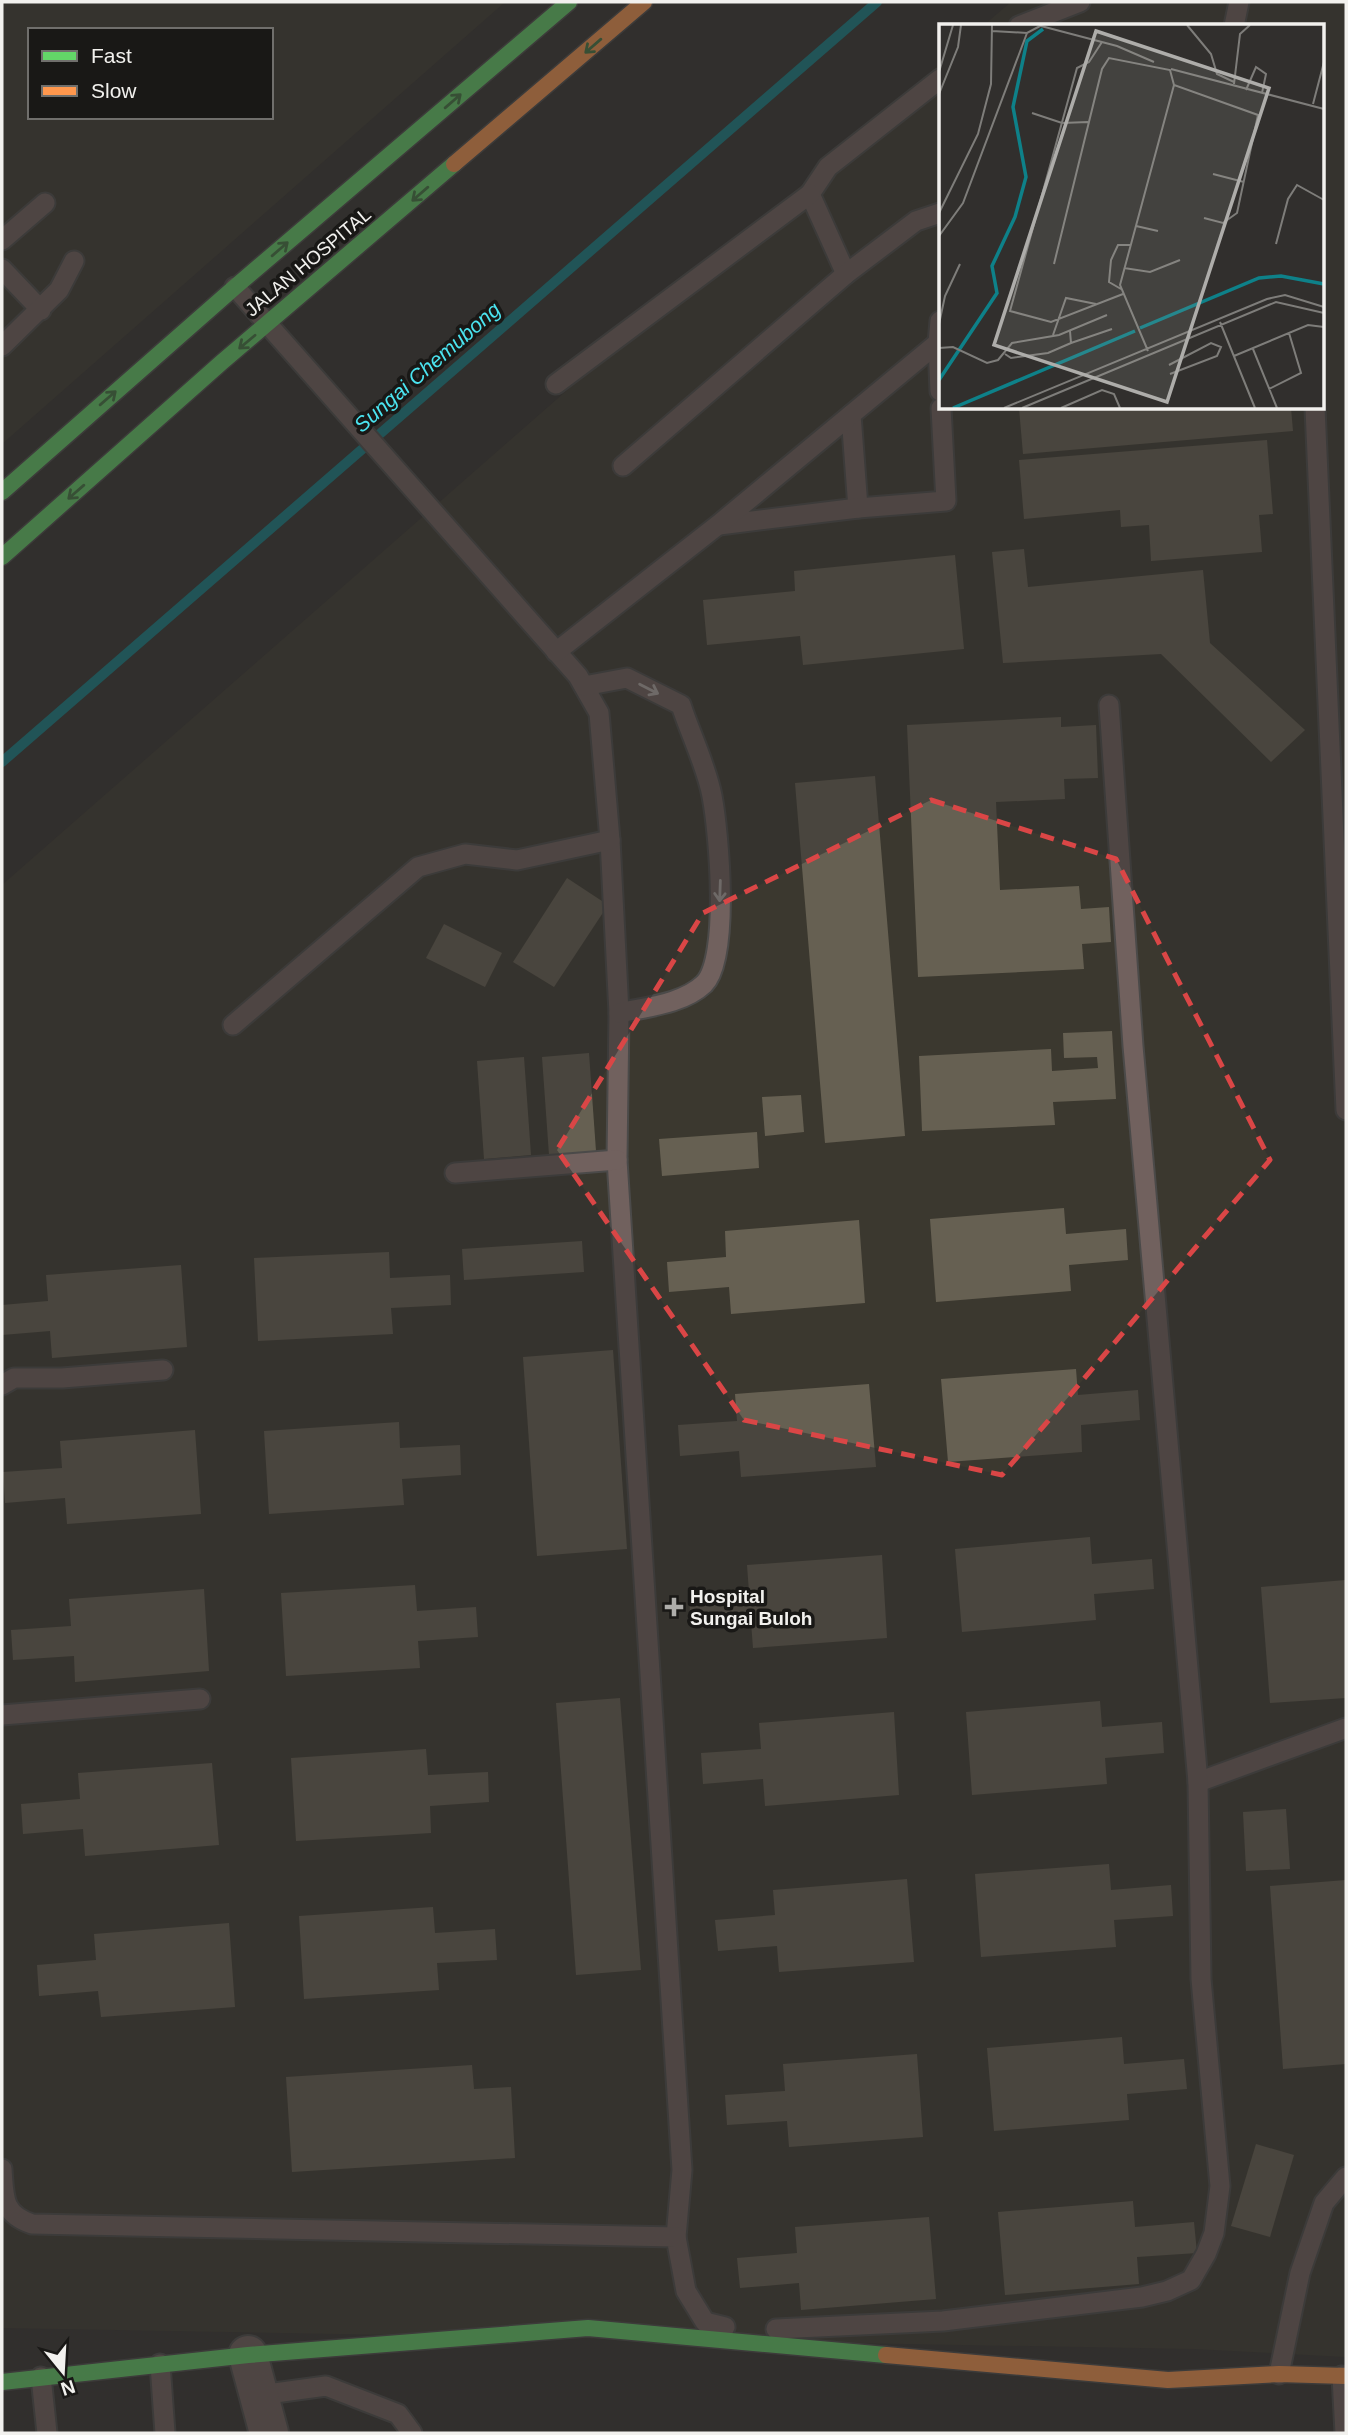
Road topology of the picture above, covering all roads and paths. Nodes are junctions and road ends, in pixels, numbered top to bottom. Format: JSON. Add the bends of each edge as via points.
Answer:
{"nodes":[{"id":1,"x":569,"y":2,"type":"edge"},
{"id":2,"x":644,"y":2,"type":"edge"},
{"id":3,"x":1080,"y":2,"type":"edge"},
{"id":4,"x":1239,"y":2,"type":"edge"},
{"id":5,"x":1024,"y":24,"type":"edge"},
{"id":6,"x":1234,"y":24,"type":"edge"},
{"id":7,"x":939,"y":80,"type":"edge"},
{"id":8,"x":810,"y":194,"type":"junction"},
{"id":9,"x":45,"y":203,"type":"dead end"},
{"id":10,"x":939,"y":213,"type":"edge"},
{"id":11,"x":2,"y":240,"type":"edge"},
{"id":12,"x":74,"y":261,"type":"dead end"},
{"id":13,"x":2,"y":269,"type":"edge"},
{"id":14,"x":846,"y":274,"type":"junction"},
{"id":15,"x":235,"y":288,"type":"junction"},
{"id":16,"x":41,"y":310,"type":"junction"},
{"id":17,"x":267,"y":325,"type":"junction"},
{"id":18,"x":939,"y":342,"type":"edge"},
{"id":19,"x":2,"y":346,"type":"edge"},
{"id":20,"x":556,"y":384,"type":"dead end"},
{"id":21,"x":941,"y":410,"type":"edge"},
{"id":22,"x":1315,"y":410,"type":"edge"},
{"id":23,"x":851,"y":415,"type":"junction"},
{"id":24,"x":623,"y":467,"type":"dead end"},
{"id":25,"x":2,"y":492,"type":"edge"},
{"id":26,"x":858,"y":508,"type":"junction"},
{"id":27,"x":718,"y":525,"type":"junction"},
{"id":28,"x":2,"y":557,"type":"edge"},
{"id":29,"x":556,"y":652,"type":"junction"},
{"id":30,"x":584,"y":686,"type":"junction"},
{"id":31,"x":1109,"y":705,"type":"dead end"},
{"id":32,"x":610,"y":840,"type":"junction"},
{"id":33,"x":619,"y":1013,"type":"junction"},
{"id":34,"x":233,"y":1025,"type":"dead end"},
{"id":35,"x":1346,"y":1110,"type":"edge"},
{"id":36,"x":617,"y":1160,"type":"junction"},
{"id":37,"x":456,"y":1173,"type":"dead end"},
{"id":38,"x":163,"y":1370,"type":"dead end"},
{"id":39,"x":2,"y":1385,"type":"edge"},
{"id":40,"x":200,"y":1699,"type":"dead end"},
{"id":41,"x":2,"y":1715,"type":"edge"},
{"id":42,"x":1346,"y":1728,"type":"edge"},
{"id":43,"x":1198,"y":1782,"type":"junction"},
{"id":44,"x":2,"y":2169,"type":"edge"},
{"id":45,"x":1346,"y":2177,"type":"edge"},
{"id":46,"x":676,"y":2237,"type":"junction"},
{"id":47,"x":248,"y":2355,"type":"junction"},
{"id":48,"x":160,"y":2364,"type":"junction"},
{"id":49,"x":1279,"y":2374,"type":"junction"},
{"id":50,"x":1344,"y":2376,"type":"edge"},
{"id":51,"x":41,"y":2377,"type":"junction"},
{"id":52,"x":2,"y":2382,"type":"edge"},
{"id":53,"x":260,"y":2395,"type":"junction"},
{"id":54,"x":47,"y":2433,"type":"edge"},
{"id":55,"x":165,"y":2433,"type":"edge"},
{"id":56,"x":269,"y":2433,"type":"edge"},
{"id":57,"x":412,"y":2433,"type":"edge"},
{"id":58,"x":1345,"y":2433,"type":"edge"}],
"edges":[{"from":15,"to":1,"type":"main road","name":"JALAN HOSPITAL","one_way":true},
{"from":2,"to":17,"type":"main road","name":"JALAN HOSPITAL","one_way":true},
{"from":3,"to":5,"type":"lane"},
{"from":4,"to":6,"type":"lane"},
{"from":7,"to":8,"type":"lane","via":[[828,167]]},
{"from":8,"to":14,"type":"lane"},
{"from":8,"to":20,"type":"lane"},
{"from":9,"to":11,"type":"lane"},
{"from":10,"to":14,"type":"lane","via":[[916,221]]},
{"from":12,"to":16,"type":"lane","via":[[59,290]]},
{"from":13,"to":16,"type":"lane"},
{"from":14,"to":24,"type":"lane"},
{"from":15,"to":17,"type":"lane"},
{"from":25,"to":15,"type":"main road","name":"JALAN HOSPITAL","one_way":true},
{"from":16,"to":19,"type":"lane"},
{"from":17,"to":28,"type":"main road","name":"JALAN HOSPITAL","one_way":true},
{"from":17,"to":29,"type":"lane"},
{"from":18,"to":23,"type":"lane"},
{"from":21,"to":26,"type":"lane","via":[[946,501]]},
{"from":22,"to":35,"type":"lane"},
{"from":23,"to":26,"type":"lane"},
{"from":23,"to":27,"type":"lane"},
{"from":26,"to":27,"type":"lane"},
{"from":27,"to":29,"type":"lane"},
{"from":29,"to":30,"type":"lane"},
{"from":30,"to":32,"type":"lane","via":[[599,713]]},
{"from":30,"to":33,"type":"lane","one_way":true,"via":[[627,678],[681,705],[712,793],[721,868],[717,955],[705,984],[678,999]]},
{"from":31,"to":43,"type":"lane","via":[[1133,1046]]},
{"from":32,"to":33,"type":"lane"},
{"from":32,"to":34,"type":"lane","via":[[517,860],[465,854],[418,867]]},
{"from":33,"to":36,"type":"lane"},
{"from":36,"to":37,"type":"lane"},
{"from":36,"to":46,"type":"lane","via":[[682,2170]]},
{"from":38,"to":39,"type":"lane","via":[[14,1378]]},
{"from":40,"to":41,"type":"lane"},
{"from":42,"to":43,"type":"lane"},
{"from":43,"to":46,"type":"lane","via":[[1201,1979],[1220,2186],[1214,2233],[1191,2280],[1142,2297],[943,2320],[739,2331],[705,2322],[686,2291]]},
{"from":44,"to":46,"type":"lane","via":[[8,2208],[18,2219],[32,2224]]},
{"from":45,"to":49,"type":"lane","via":[[1324,2203],[1300,2273]]},
{"from":47,"to":48,"type":"main road"},
{"from":47,"to":49,"type":"main road","via":[[588,2328],[1168,2380]]},
{"from":47,"to":53,"type":"street"},
{"from":48,"to":51,"type":"main road"},
{"from":48,"to":55,"type":"lane"},
{"from":49,"to":50,"type":"main road"},
{"from":50,"to":58,"type":"lane"},
{"from":51,"to":52,"type":"main road"},
{"from":51,"to":54,"type":"lane"},
{"from":53,"to":56,"type":"street"},
{"from":53,"to":57,"type":"lane","via":[[327,2386],[398,2414]]}]}
